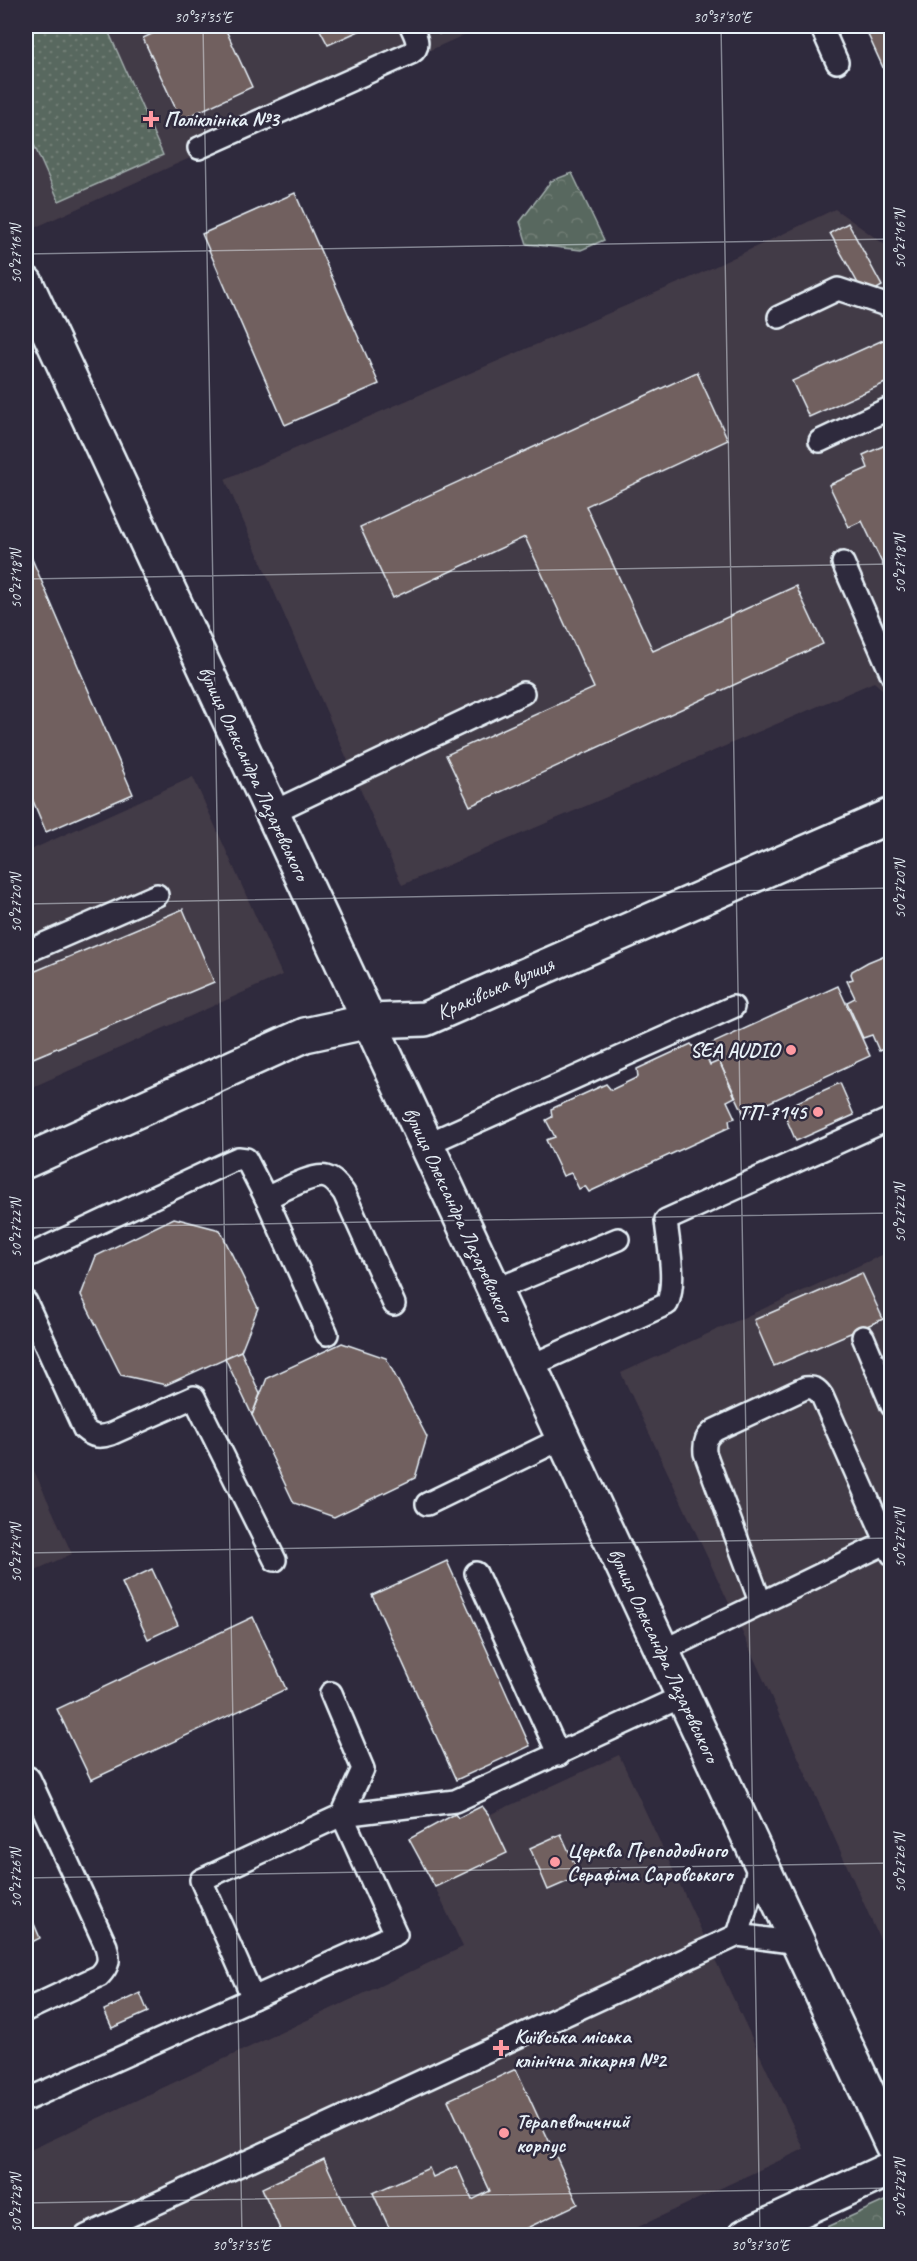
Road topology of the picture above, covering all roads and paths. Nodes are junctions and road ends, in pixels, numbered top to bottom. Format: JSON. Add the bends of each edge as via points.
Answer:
{"nodes":[{"id":1,"x":411,"y":26,"type":"edge"},
{"id":2,"x":821,"y":26,"type":"edge"},
{"id":3,"x":837,"y":62,"type":"dead end"},
{"id":4,"x":200,"y":148,"type":"dead end"},
{"id":5,"x":26,"y":283,"type":"edge"},
{"id":6,"x":891,"y":307,"type":"edge"},
{"id":7,"x":779,"y":316,"type":"dead end"},
{"id":8,"x":891,"y":407,"type":"edge"},
{"id":9,"x":820,"y":441,"type":"dead end"},
{"id":10,"x":843,"y":563,"type":"dead end"},
{"id":11,"x":891,"y":675,"type":"edge"},
{"id":12,"x":523,"y":693,"type":"dead end"},
{"id":13,"x":273,"y":812,"type":"junction"},
{"id":14,"x":891,"y":815,"type":"edge"},
{"id":15,"x":157,"y":895,"type":"dead end"},
{"id":16,"x":26,"y":952,"type":"edge"},
{"id":17,"x":733,"y":1007,"type":"dead end"},
{"id":18,"x":370,"y":1021,"type":"junction"},
{"id":19,"x":891,"y":1118,"type":"edge"},
{"id":20,"x":427,"y":1144,"type":"junction"},
{"id":21,"x":26,"y":1161,"type":"edge"},
{"id":22,"x":266,"y":1198,"type":"junction"},
{"id":23,"x":618,"y":1239,"type":"dead end"},
{"id":24,"x":26,"y":1257,"type":"edge"},
{"id":25,"x":495,"y":1290,"type":"junction"},
{"id":26,"x":26,"y":1302,"type":"edge"},
{"id":27,"x":394,"y":1304,"type":"dead end"},
{"id":28,"x":327,"y":1334,"type":"dead end"},
{"id":29,"x":863,"y":1337,"type":"dead end"},
{"id":30,"x":530,"y":1366,"type":"junction"},
{"id":31,"x":891,"y":1406,"type":"edge"},
{"id":32,"x":563,"y":1438,"type":"junction"},
{"id":33,"x":427,"y":1504,"type":"dead end"},
{"id":34,"x":890,"y":1545,"type":"edge"},
{"id":35,"x":275,"y":1560,"type":"dead end"},
{"id":36,"x":476,"y":1573,"type":"dead end"},
{"id":37,"x":760,"y":1604,"type":"junction"},
{"id":38,"x":662,"y":1651,"type":"junction"},
{"id":39,"x":331,"y":1692,"type":"dead end"},
{"id":40,"x":683,"y":1696,"type":"junction"},
{"id":41,"x":559,"y":1755,"type":"junction"},
{"id":42,"x":29,"y":1778,"type":"dead end"},
{"id":43,"x":342,"y":1815,"type":"junction"},
{"id":44,"x":760,"y":1863,"type":"junction"},
{"id":45,"x":738,"y":1935,"type":"junction"},
{"id":46,"x":798,"y":1943,"type":"junction"},
{"id":47,"x":253,"y":1998,"type":"junction"},
{"id":48,"x":26,"y":2010,"type":"edge"},
{"id":49,"x":26,"y":2100,"type":"edge"},
{"id":50,"x":891,"y":2145,"type":"edge"},
{"id":51,"x":891,"y":2168,"type":"edge"},
{"id":52,"x":86,"y":2235,"type":"edge"},
{"id":53,"x":745,"y":2235,"type":"edge"}],
"edges":[{"from":1,"to":4,"type":"lane","via":[[417,45],[411,53]]},
{"from":2,"to":3,"type":"lane"},
{"from":5,"to":13,"type":"street","name":"вулиця Олександра Лазаревського"},
{"from":6,"to":7,"type":"lane","via":[[838,289]]},
{"from":8,"to":9,"type":"lane"},
{"from":10,"to":11,"type":"lane"},
{"from":12,"to":13,"type":"lane"},
{"from":13,"to":18,"type":"street","name":"вулиця Олександра Лазаревського"},
{"from":14,"to":18,"type":"street","name":"Краківська вулиця","via":[[425,1018]]},
{"from":15,"to":16,"type":"lane"},
{"from":17,"to":20,"type":"lane"},
{"from":18,"to":20,"type":"street","name":"вулиця Олександра Лазаревського"},
{"from":18,"to":21,"type":"street","name":"Краківська вулиця","via":[[305,1035]]},
{"from":19,"to":30,"type":"lane","via":[[666,1220],[672,1283],[667,1304]]},
{"from":20,"to":25,"type":"street","name":"вулиця Олександра Лазаревського"},
{"from":22,"to":24,"type":"lane","via":[[252,1167],[246,1159],[238,1158]]},
{"from":22,"to":27,"type":"lane","via":[[318,1175],[329,1177],[344,1193]]},
{"from":22,"to":28,"type":"lane"},
{"from":23,"to":25,"type":"lane"},
{"from":25,"to":30,"type":"street","name":"вулиця Олександра Лазаревського"},
{"from":26,"to":35,"type":"lane","via":[[84,1429],[91,1435],[99,1438],[111,1434],[194,1397]]},
{"from":29,"to":31,"type":"lane"},
{"from":30,"to":32,"type":"street","name":"вулиця Олександра Лазаревського"},
{"from":32,"to":33,"type":"lane"},
{"from":32,"to":38,"type":"street","name":"вулиця Олександра Лазаревського"},
{"from":34,"to":37,"type":"lane"},
{"from":34,"to":37,"type":"lane","via":[[818,1390],[805,1388],[715,1430],[704,1443]]},
{"from":36,"to":41,"type":"lane"},
{"from":37,"to":38,"type":"lane"},
{"from":38,"to":40,"type":"street","name":"вулиця Олександра Лазаревського"},
{"from":39,"to":43,"type":"lane","via":[[363,1769]]},
{"from":40,"to":41,"type":"lane"},
{"from":40,"to":44,"type":"street","name":"вулиця Олександра Лазаревського"},
{"from":41,"to":43,"type":"lane","via":[[454,1801]]},
{"from":42,"to":48,"type":"lane","via":[[109,1957],[108,1967],[99,1976]]},
{"from":43,"to":47,"type":"lane","via":[[201,1880]]},
{"from":43,"to":47,"type":"lane","via":[[396,1934]]},
{"from":44,"to":45,"type":"lane"},
{"from":44,"to":46,"type":"street","name":"вулиця Олександра Лазаревського"},
{"from":45,"to":46,"type":"lane"},
{"from":45,"to":52,"type":"lane"},
{"from":46,"to":50,"type":"street","name":"вулиця Олександра Лазаревського"},
{"from":47,"to":49,"type":"lane"},
{"from":51,"to":53,"type":"street"}]}
